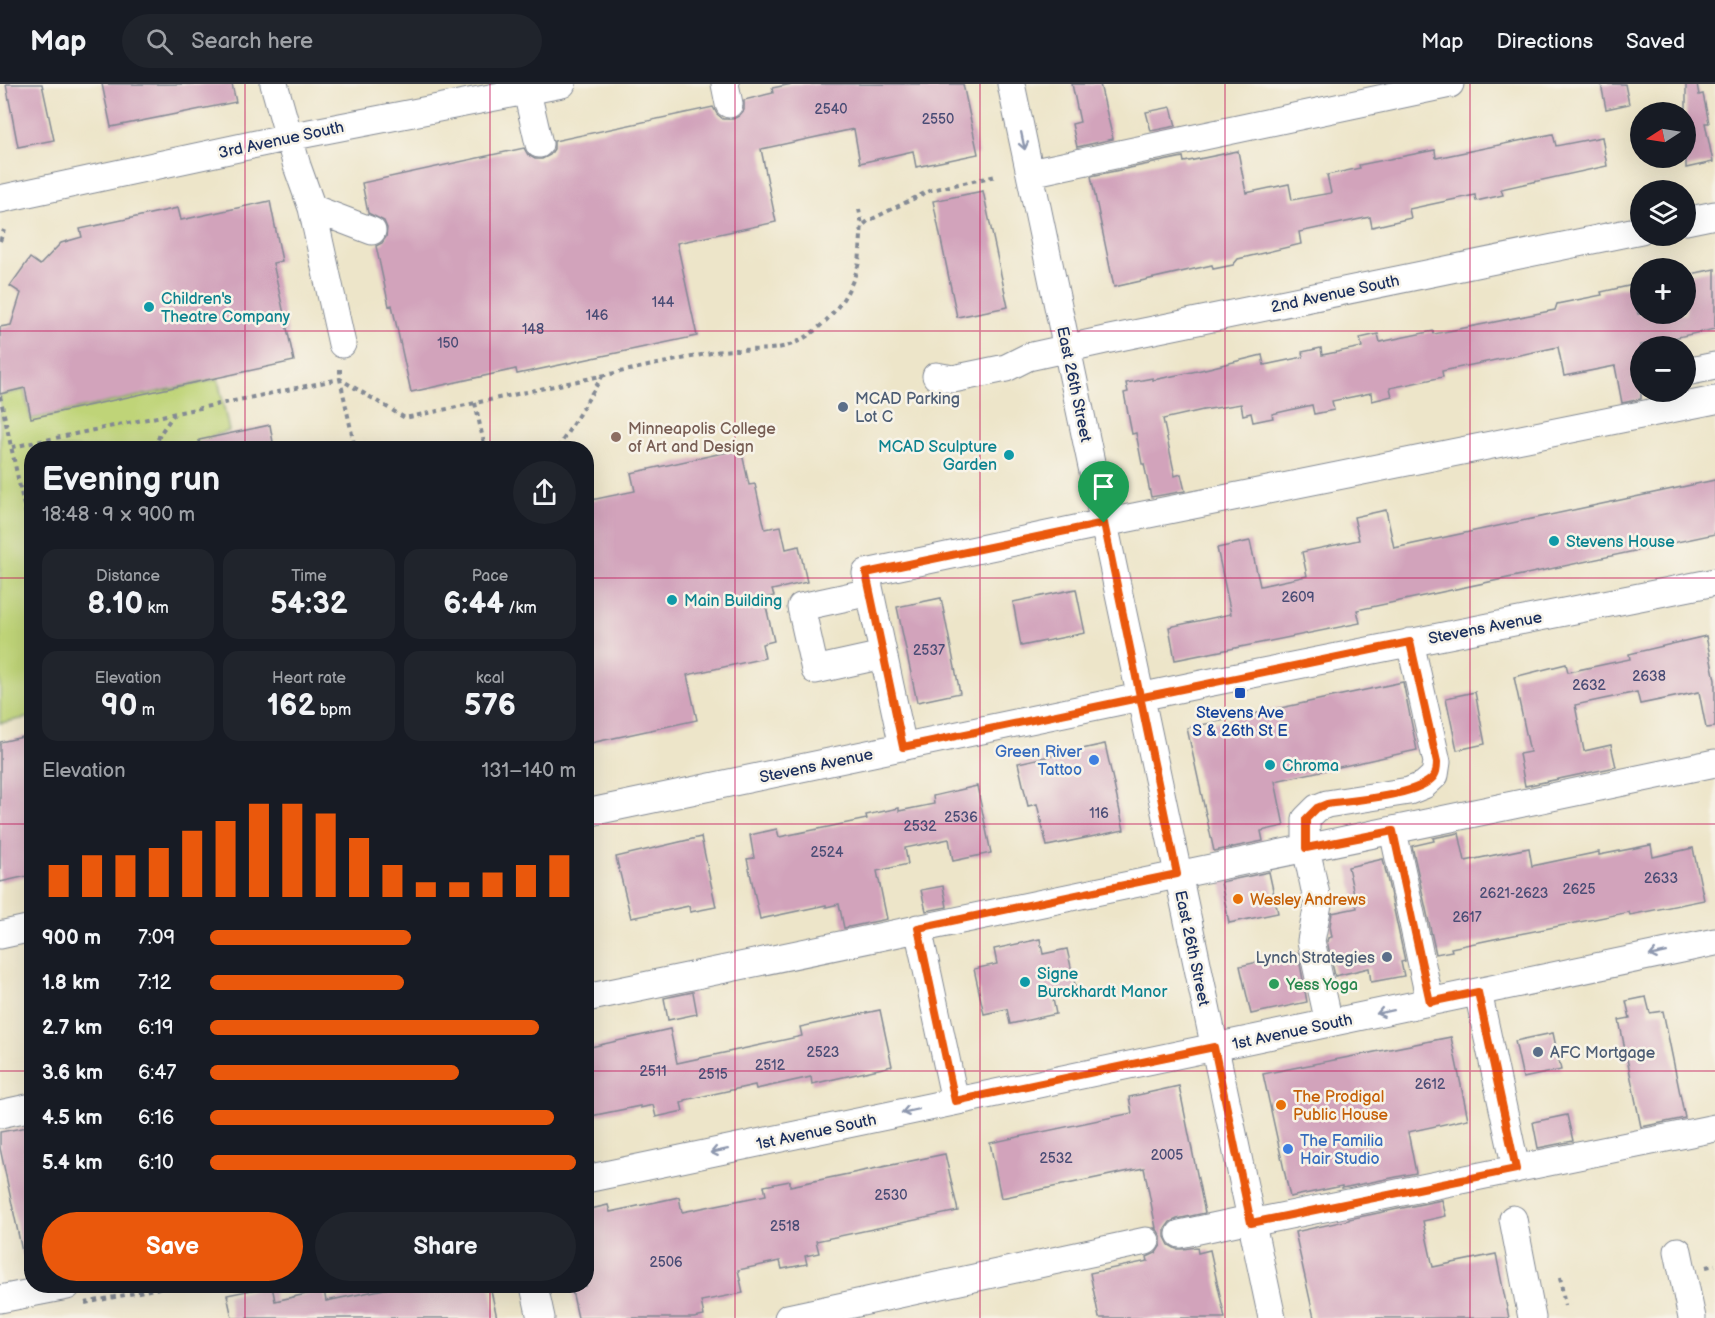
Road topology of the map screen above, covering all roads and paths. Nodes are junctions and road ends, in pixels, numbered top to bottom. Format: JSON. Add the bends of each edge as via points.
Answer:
{"nodes":[{"id":1,"x":274,"y":84,"type":"edge"},
{"id":2,"x":562,"y":84,"type":"edge"},
{"id":3,"x":1011,"y":84,"type":"edge"},
{"id":4,"x":1450,"y":84,"type":"edge"},
{"id":5,"x":493,"y":91,"type":"edge"},
{"id":6,"x":527,"y":92,"type":"junction"},
{"id":7,"x":289,"y":137,"type":"junction"},
{"id":8,"x":539,"y":144,"type":"dead end"},
{"id":9,"x":1030,"y":173,"type":"junction"},
{"id":10,"x":996,"y":176,"type":"dead end"},
{"id":11,"x":1,"y":200,"type":"edge"},
{"id":12,"x":312,"y":208,"type":"junction"},
{"id":13,"x":859,"y":209,"type":"dead end"},
{"id":14,"x":1715,"y":215,"type":"edge"},
{"id":15,"x":1696,"y":218,"type":"edge"},
{"id":16,"x":862,"y":226,"type":"junction"},
{"id":17,"x":4,"y":230,"type":"dead end"},
{"id":18,"x":372,"y":231,"type":"dead end"},
{"id":19,"x":1630,"y":232,"type":"edge"},
{"id":20,"x":0,"y":241,"type":"edge"},
{"id":21,"x":342,"y":344,"type":"joint"},
{"id":22,"x":1067,"y":348,"type":"junction"},
{"id":23,"x":1028,"y":357,"type":"dead end"},
{"id":24,"x":1715,"y":366,"type":"edge"},
{"id":25,"x":1696,"y":370,"type":"edge"},
{"id":26,"x":603,"y":375,"type":"junction"},
{"id":27,"x":340,"y":379,"type":"junction"},
{"id":28,"x":0,"y":396,"type":"edge"},
{"id":29,"x":1715,"y":400,"type":"edge"},
{"id":30,"x":475,"y":403,"type":"junction"},
{"id":31,"x":175,"y":414,"type":"junction"},
{"id":32,"x":42,"y":441,"type":"edge"},
{"id":33,"x":157,"y":441,"type":"edge"},
{"id":34,"x":353,"y":441,"type":"edge"},
{"id":35,"x":483,"y":441,"type":"edge"},
{"id":36,"x":562,"y":441,"type":"edge"},
{"id":37,"x":24,"y":445,"type":"edge"},
{"id":38,"x":12,"y":447,"type":"junction"},
{"id":39,"x":24,"y":504,"type":"edge"},
{"id":40,"x":1104,"y":523,"type":"junction"},
{"id":41,"x":1715,"y":582,"type":"edge"},
{"id":42,"x":870,"y":592,"type":"junction"},
{"id":43,"x":1410,"y":642,"type":"junction"},
{"id":44,"x":883,"y":656,"type":"junction"},
{"id":45,"x":1142,"y":697,"type":"junction"},
{"id":46,"x":903,"y":747,"type":"junction"},
{"id":47,"x":1715,"y":764,"type":"edge"},
{"id":48,"x":594,"y":811,"type":"edge"},
{"id":49,"x":1393,"y":831,"type":"junction"},
{"id":50,"x":1306,"y":848,"type":"junction"},
{"id":51,"x":1177,"y":874,"type":"junction"},
{"id":52,"x":918,"y":928,"type":"junction"},
{"id":53,"x":24,"y":930,"type":"edge"},
{"id":54,"x":0,"y":935,"type":"edge"},
{"id":55,"x":1715,"y":942,"type":"edge"},
{"id":56,"x":1478,"y":992,"type":"junction"},
{"id":57,"x":594,"y":996,"type":"edge"},
{"id":58,"x":1430,"y":1002,"type":"junction"},
{"id":59,"x":1329,"y":1023,"type":"junction"},
{"id":60,"x":1214,"y":1047,"type":"junction"},
{"id":61,"x":955,"y":1101,"type":"junction"},
{"id":62,"x":24,"y":1109,"type":"edge"},
{"id":63,"x":0,"y":1114,"type":"edge"},
{"id":64,"x":1715,"y":1128,"type":"edge"},
{"id":65,"x":1516,"y":1169,"type":"junction"},
{"id":66,"x":594,"y":1177,"type":"edge"},
{"id":67,"x":1513,"y":1219,"type":"dead end"},
{"id":68,"x":1251,"y":1221,"type":"junction"},
{"id":69,"x":1180,"y":1234,"type":"dead end"},
{"id":70,"x":1146,"y":1241,"type":"dead end"},
{"id":71,"x":1678,"y":1251,"type":"dead end"},
{"id":72,"x":1560,"y":1276,"type":"dead end"},
{"id":73,"x":94,"y":1293,"type":"edge"},
{"id":74,"x":536,"y":1293,"type":"edge"},
{"id":75,"x":73,"y":1295,"type":"edge"},
{"id":76,"x":0,"y":1299,"type":"edge"},
{"id":77,"x":1565,"y":1306,"type":"dead end"},
{"id":78,"x":541,"y":1318,"type":"edge"},
{"id":79,"x":788,"y":1318,"type":"edge"},
{"id":80,"x":1272,"y":1318,"type":"edge"},
{"id":81,"x":1532,"y":1318,"type":"edge"},
{"id":82,"x":1692,"y":1318,"type":"edge"}],
"edges":[{"from":1,"to":7,"type":"street"},
{"from":2,"to":6,"type":"street","name":"3rd Avenue South"},
{"from":3,"to":9,"type":"street","name":"East 26th Street","one_way":true},
{"from":4,"to":9,"type":"street"},
{"from":5,"to":6,"type":"street","name":"3rd Avenue South"},
{"from":5,"to":7,"type":"street","name":"3rd Avenue South"},
{"from":6,"to":8,"type":"street"},
{"from":7,"to":11,"type":"street","name":"3rd Avenue South"},
{"from":7,"to":12,"type":"street"},
{"from":9,"to":22,"type":"street","name":"East 26th Street"},
{"from":10,"to":16,"type":"path","via":[[931,189]]},
{"from":12,"to":18,"type":"street"},
{"from":12,"to":21,"type":"street"},
{"from":13,"to":16,"type":"path"},
{"from":14,"to":15,"type":"street"},
{"from":16,"to":26,"type":"path","via":[[859,264],[848,291],[827,320],[796,343],[724,351]]},
{"from":17,"to":20,"type":"path"},
{"from":19,"to":22,"type":"street","name":"2nd Avenue South"},
{"from":21,"to":27,"type":"path"},
{"from":22,"to":23,"type":"street","name":"2nd Avenue South"},
{"from":22,"to":40,"type":"street","name":"East 26th Street"},
{"from":24,"to":25,"type":"street"},
{"from":26,"to":30,"type":"path"},
{"from":26,"to":36,"type":"path"},
{"from":27,"to":30,"type":"path","via":[[405,418]]},
{"from":27,"to":31,"type":"path"},
{"from":27,"to":34,"type":"path"},
{"from":28,"to":38,"type":"path"},
{"from":29,"to":40,"type":"street"},
{"from":30,"to":35,"type":"path"},
{"from":31,"to":32,"type":"path"},
{"from":31,"to":33,"type":"path"},
{"from":37,"to":38,"type":"path"},
{"from":38,"to":39,"type":"path"},
{"from":40,"to":42,"type":"street","via":[[866,573]]},
{"from":40,"to":45,"type":"street","name":"East 26th Street"},
{"from":41,"to":43,"type":"street","name":"Stevens Avenue"},
{"from":42,"to":44,"type":"street"},
{"from":42,"to":44,"type":"street","via":[[801,607],[815,670]]},
{"from":43,"to":45,"type":"street","name":"Stevens Avenue"},
{"from":43,"to":50,"type":"street","via":[[1437,762],[1435,776],[1409,791],[1317,808],[1306,819]]},
{"from":44,"to":46,"type":"street"},
{"from":45,"to":46,"type":"street","name":"Stevens Avenue"},
{"from":45,"to":51,"type":"street","name":"East 26th Street"},
{"from":46,"to":48,"type":"street","name":"Stevens Avenue"},
{"from":47,"to":49,"type":"street"},
{"from":49,"to":50,"type":"street"},
{"from":49,"to":58,"type":"street"},
{"from":50,"to":51,"type":"street"},
{"from":50,"to":59,"type":"street","via":[[1318,904],[1311,941]]},
{"from":51,"to":52,"type":"street"},
{"from":51,"to":60,"type":"street","name":"East 26th Street"},
{"from":52,"to":57,"type":"street"},
{"from":52,"to":61,"type":"street"},
{"from":53,"to":54,"type":"street"},
{"from":55,"to":56,"type":"street","name":"1st Avenue South","one_way":true},
{"from":56,"to":58,"type":"street","name":"1st Avenue South"},
{"from":56,"to":65,"type":"street"},
{"from":58,"to":59,"type":"street","name":"1st Avenue South","one_way":true},
{"from":59,"to":60,"type":"street","name":"1st Avenue South"},
{"from":60,"to":61,"type":"street","name":"1st Avenue South"},
{"from":60,"to":68,"type":"street","name":"East 26th Street"},
{"from":61,"to":66,"type":"street","name":"1st Avenue South","one_way":true},
{"from":62,"to":63,"type":"street"},
{"from":64,"to":65,"type":"street"},
{"from":65,"to":68,"type":"street"},
{"from":67,"to":81,"type":"street"},
{"from":68,"to":69,"type":"street"},
{"from":68,"to":80,"type":"street","name":"East 26th Street"},
{"from":70,"to":79,"type":"street"},
{"from":71,"to":82,"type":"street"},
{"from":72,"to":77,"type":"path"},
{"from":73,"to":75,"type":"path"},
{"from":74,"to":78,"type":"street"},
{"from":75,"to":76,"type":"street"}]}
